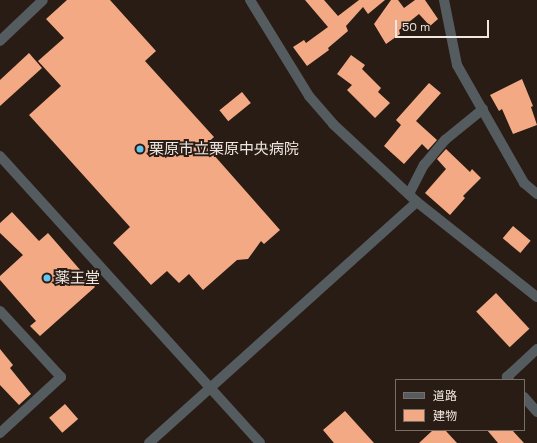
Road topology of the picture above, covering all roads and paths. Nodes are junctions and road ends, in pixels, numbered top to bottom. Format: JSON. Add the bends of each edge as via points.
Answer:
{"nodes":[{"id":1,"x":43,"y":0,"type":"edge"},
{"id":2,"x":250,"y":0,"type":"edge"},
{"id":3,"x":444,"y":0,"type":"edge"},
{"id":4,"x":0,"y":40,"type":"edge"},
{"id":5,"x":483,"y":109,"type":"junction"},
{"id":6,"x":0,"y":156,"type":"edge"},
{"id":7,"x":409,"y":194,"type":"junction"},
{"id":8,"x":537,"y":194,"type":"edge"},
{"id":9,"x":417,"y":202,"type":"junction"},
{"id":10,"x":537,"y":297,"type":"edge"},
{"id":11,"x":2,"y":316,"type":"edge"},
{"id":12,"x":537,"y":349,"type":"edge"},
{"id":13,"x":508,"y":379,"type":"edge"},
{"id":14,"x":210,"y":388,"type":"junction"},
{"id":15,"x":525,"y":398,"type":"edge"},
{"id":16,"x":537,"y":412,"type":"edge"},
{"id":17,"x":0,"y":433,"type":"edge"},
{"id":18,"x":149,"y":443,"type":"edge"},
{"id":19,"x":260,"y":443,"type":"edge"}],
"edges":[{"from":1,"to":4,"type":"street"},
{"from":2,"to":7,"type":"street","via":[[309,96],[333,124]]},
{"from":3,"to":5,"type":"street","via":[[457,65]]},
{"from":5,"to":7,"type":"street","via":[[446,140],[424,165]]},
{"from":5,"to":8,"type":"street","via":[[524,183]]},
{"from":6,"to":14,"type":"street"},
{"from":7,"to":9,"type":"street"},
{"from":9,"to":10,"type":"street"},
{"from":9,"to":14,"type":"street"},
{"from":11,"to":17,"type":"street","via":[[61,377]]},
{"from":12,"to":13,"type":"street"},
{"from":14,"to":18,"type":"street"},
{"from":14,"to":19,"type":"street"},
{"from":15,"to":16,"type":"street"}]}
